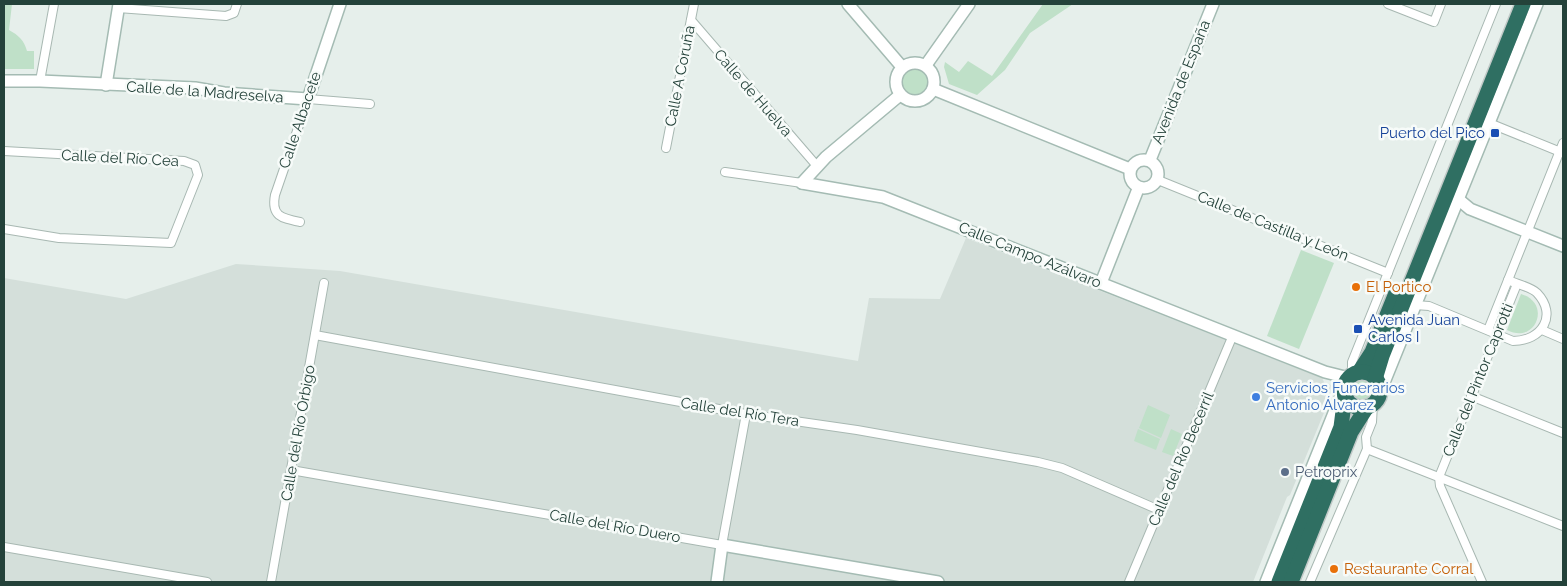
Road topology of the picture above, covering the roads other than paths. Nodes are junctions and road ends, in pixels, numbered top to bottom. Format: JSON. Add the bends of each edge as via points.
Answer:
{"nodes":[{"id":1,"x":54,"y":4,"type":"edge"},
{"id":2,"x":237,"y":4,"type":"edge"},
{"id":3,"x":340,"y":4,"type":"edge"},
{"id":4,"x":694,"y":4,"type":"edge"},
{"id":5,"x":848,"y":4,"type":"edge"},
{"id":6,"x":969,"y":4,"type":"edge"},
{"id":7,"x":1212,"y":4,"type":"edge"},
{"id":8,"x":1388,"y":4,"type":"edge"},
{"id":9,"x":1441,"y":4,"type":"edge"},
{"id":10,"x":1496,"y":4,"type":"edge"},
{"id":11,"x":1512,"y":4,"type":"edge"},
{"id":12,"x":1523,"y":4,"type":"edge"},
{"id":13,"x":1537,"y":4,"type":"edge"},
{"id":14,"x":119,"y":6,"type":"edge"},
{"id":15,"x":691,"y":20,"type":"junction"},
{"id":16,"x":926,"y":66,"type":"junction"},
{"id":17,"x":902,"y":67,"type":"junction"},
{"id":18,"x":4,"y":81,"type":"edge"},
{"id":19,"x":40,"y":81,"type":"junction"},
{"id":20,"x":106,"y":85,"type":"junction"},
{"id":21,"x":933,"y":89,"type":"junction"},
{"id":22,"x":900,"y":95,"type":"junction"},
{"id":23,"x":308,"y":99,"type":"junction"},
{"id":24,"x":370,"y":104,"type":"dead end"},
{"id":25,"x":1489,"y":123,"type":"junction"},
{"id":26,"x":1563,"y":143,"type":"edge"},
{"id":27,"x":666,"y":148,"type":"dead end"},
{"id":28,"x":4,"y":151,"type":"edge"},
{"id":29,"x":1561,"y":152,"type":"edge"},
{"id":30,"x":1150,"y":160,"type":"junction"},
{"id":31,"x":817,"y":166,"type":"junction"},
{"id":32,"x":1130,"y":169,"type":"junction"},
{"id":33,"x":725,"y":172,"type":"dead end"},
{"id":34,"x":1158,"y":180,"type":"junction"},
{"id":35,"x":802,"y":183,"type":"junction"},
{"id":36,"x":1138,"y":189,"type":"junction"},
{"id":37,"x":1458,"y":199,"type":"junction"},
{"id":38,"x":300,"y":222,"type":"dead end"},
{"id":39,"x":4,"y":230,"type":"edge"},
{"id":40,"x":1528,"y":232,"type":"junction"},
{"id":41,"x":1563,"y":246,"type":"edge"},
{"id":42,"x":1388,"y":273,"type":"junction"},
{"id":43,"x":1508,"y":280,"type":"junction"},
{"id":44,"x":324,"y":283,"type":"dead end"},
{"id":45,"x":1101,"y":283,"type":"junction"},
{"id":46,"x":1516,"y":284,"type":"junction"},
{"id":47,"x":1417,"y":301,"type":"junction"},
{"id":48,"x":1488,"y":330,"type":"junction"},
{"id":49,"x":1542,"y":330,"type":"junction"},
{"id":50,"x":1497,"y":334,"type":"junction"},
{"id":51,"x":315,"y":335,"type":"junction"},
{"id":52,"x":1233,"y":335,"type":"junction"},
{"id":53,"x":1563,"y":339,"type":"edge"},
{"id":54,"x":1376,"y":378,"type":"junction"},
{"id":55,"x":1349,"y":383,"type":"junction"},
{"id":56,"x":1472,"y":396,"type":"junction"},
{"id":57,"x":1373,"y":402,"type":"junction"},
{"id":58,"x":746,"y":414,"type":"junction"},
{"id":59,"x":1563,"y":433,"type":"edge"},
{"id":60,"x":1367,"y":449,"type":"junction"},
{"id":61,"x":291,"y":470,"type":"junction"},
{"id":62,"x":1439,"y":477,"type":"junction"},
{"id":63,"x":1159,"y":510,"type":"junction"},
{"id":64,"x":1563,"y":526,"type":"edge"},
{"id":65,"x":722,"y":545,"type":"junction"},
{"id":66,"x":4,"y":547,"type":"edge"},
{"id":67,"x":207,"y":582,"type":"edge"},
{"id":68,"x":271,"y":582,"type":"edge"},
{"id":69,"x":717,"y":582,"type":"edge"},
{"id":70,"x":938,"y":582,"type":"edge"},
{"id":71,"x":1129,"y":582,"type":"edge"},
{"id":72,"x":1266,"y":582,"type":"edge"},
{"id":73,"x":1279,"y":582,"type":"edge"},
{"id":74,"x":1291,"y":582,"type":"edge"},
{"id":75,"x":1310,"y":582,"type":"edge"},
{"id":76,"x":1482,"y":582,"type":"edge"}],
"edges":[{"from":1,"to":19,"type":"street"},
{"from":2,"to":14,"type":"street","via":[[234,13],[226,16]]},
{"from":3,"to":23,"type":"street","name":"Calle Albacete"},
{"from":4,"to":15,"type":"street","name":"Calle A Coruña"},
{"from":5,"to":17,"type":"street"},
{"from":6,"to":16,"type":"street"},
{"from":7,"to":30,"type":"street","name":"Avenida de España"},
{"from":8,"to":9,"type":"street","via":[[1434,22]]},
{"from":10,"to":42,"type":"street"},
{"from":11,"to":55,"type":"highway","via":[[1372,352]]},
{"from":12,"to":54,"type":"highway","via":[[1385,347]]},
{"from":13,"to":25,"type":"street"},
{"from":14,"to":20,"type":"street"},
{"from":15,"to":27,"type":"street","name":"Calle A Coruña"},
{"from":15,"to":31,"type":"street","name":"Calle de Huelva"},
{"from":16,"to":17,"type":"street","via":[[918,62]]},
{"from":16,"to":21,"type":"street","via":[[935,80]]},
{"from":17,"to":22,"type":"street","via":[[896,76]]},
{"from":18,"to":19,"type":"street","name":"Calle de la Madreselva"},
{"from":19,"to":20,"type":"street","name":"Calle de la Madreselva"},
{"from":20,"to":23,"type":"street","name":"Calle de la Madreselva","via":[[195,88]]},
{"from":21,"to":22,"type":"street","via":[[918,101],[908,101]]},
{"from":21,"to":32,"type":"street"},
{"from":22,"to":31,"type":"street"},
{"from":23,"to":24,"type":"street","name":"Calle de la Madreselva"},
{"from":23,"to":38,"type":"street","name":"Calle Albacete","via":[[273,204],[282,218]]},
{"from":25,"to":29,"type":"street"},
{"from":25,"to":37,"type":"street"},
{"from":26,"to":29,"type":"street","name":"Calle del Pintor Caprotti"},
{"from":28,"to":39,"type":"street","name":"Calle del Río Cea","via":[[184,161],[195,165],[198,175],[171,243],[59,238]]},
{"from":29,"to":40,"type":"street","name":"Calle del Pintor Caprotti"},
{"from":30,"to":32,"type":"street","via":[[1138,160]]},
{"from":30,"to":34,"type":"street","via":[[1158,168]]},
{"from":31,"to":35,"type":"street"},
{"from":32,"to":36,"type":"street","via":[[1130,180]]},
{"from":33,"to":35,"type":"street","name":"Calle Campo Azálvaro"},
{"from":34,"to":36,"type":"street","via":[[1150,188]]},
{"from":34,"to":42,"type":"street","name":"Calle de Castilla y León"},
{"from":35,"to":45,"type":"street","name":"Calle Campo Azálvaro","via":[[883,197]]},
{"from":36,"to":45,"type":"street"},
{"from":37,"to":40,"type":"street","via":[[1470,209]]},
{"from":37,"to":47,"type":"street"},
{"from":40,"to":41,"type":"street"},
{"from":40,"to":43,"type":"street","name":"Calle del Pintor Caprotti"},
{"from":42,"to":55,"type":"street","via":[[1352,362]]},
{"from":43,"to":46,"type":"street"},
{"from":43,"to":48,"type":"street","name":"Calle del Pintor Caprotti"},
{"from":44,"to":51,"type":"street","name":"Calle del Río Órbigo"},
{"from":45,"to":52,"type":"street","name":"Calle Campo Azálvaro"},
{"from":46,"to":49,"type":"street","via":[[1536,292],[1544,303],[1547,317]]},
{"from":46,"to":50,"type":"street","name":"Calle del Pintor Caprotti"},
{"from":47,"to":48,"type":"street"},
{"from":47,"to":57,"type":"street"},
{"from":48,"to":50,"type":"street"},
{"from":49,"to":50,"type":"street","via":[[1524,341],[1514,341]]},
{"from":49,"to":53,"type":"street"},
{"from":50,"to":56,"type":"street","name":"Calle del Pintor Caprotti"},
{"from":51,"to":58,"type":"street","name":"Calle del Río Tera"},
{"from":51,"to":61,"type":"street","name":"Calle del Río Órbigo"},
{"from":52,"to":55,"type":"street","name":"Calle Campo Azálvaro"},
{"from":52,"to":63,"type":"street","name":"Calle del Río Becerril"},
{"from":54,"to":55,"type":"highway","via":[[1368,373]]},
{"from":54,"to":57,"type":"highway","via":[[1379,386]]},
{"from":55,"to":57,"type":"highway","via":[[1350,404],[1358,408]]},
{"from":55,"to":72,"type":"street"},
{"from":55,"to":73,"type":"highway","via":[[1341,427]]},
{"from":56,"to":59,"type":"street"},
{"from":56,"to":62,"type":"street","name":"Calle del Pintor Caprotti"},
{"from":57,"to":60,"type":"street","via":[[1372,422],[1366,437]]},
{"from":57,"to":74,"type":"highway","via":[[1351,432]]},
{"from":58,"to":63,"type":"street","name":"Calle del Río Tera","via":[[1038,462],[1062,468]]},
{"from":58,"to":65,"type":"street"},
{"from":60,"to":62,"type":"street"},
{"from":60,"to":75,"type":"street"},
{"from":61,"to":65,"type":"street","name":"Calle del Río Duero"},
{"from":61,"to":68,"type":"street","name":"Calle del Río Órbigo"},
{"from":62,"to":64,"type":"street"},
{"from":62,"to":76,"type":"street"},
{"from":63,"to":71,"type":"street","name":"Calle del Río Becerril"},
{"from":65,"to":69,"type":"street"},
{"from":65,"to":70,"type":"street","name":"Calle del Río Duero"},
{"from":66,"to":67,"type":"street"}]}
